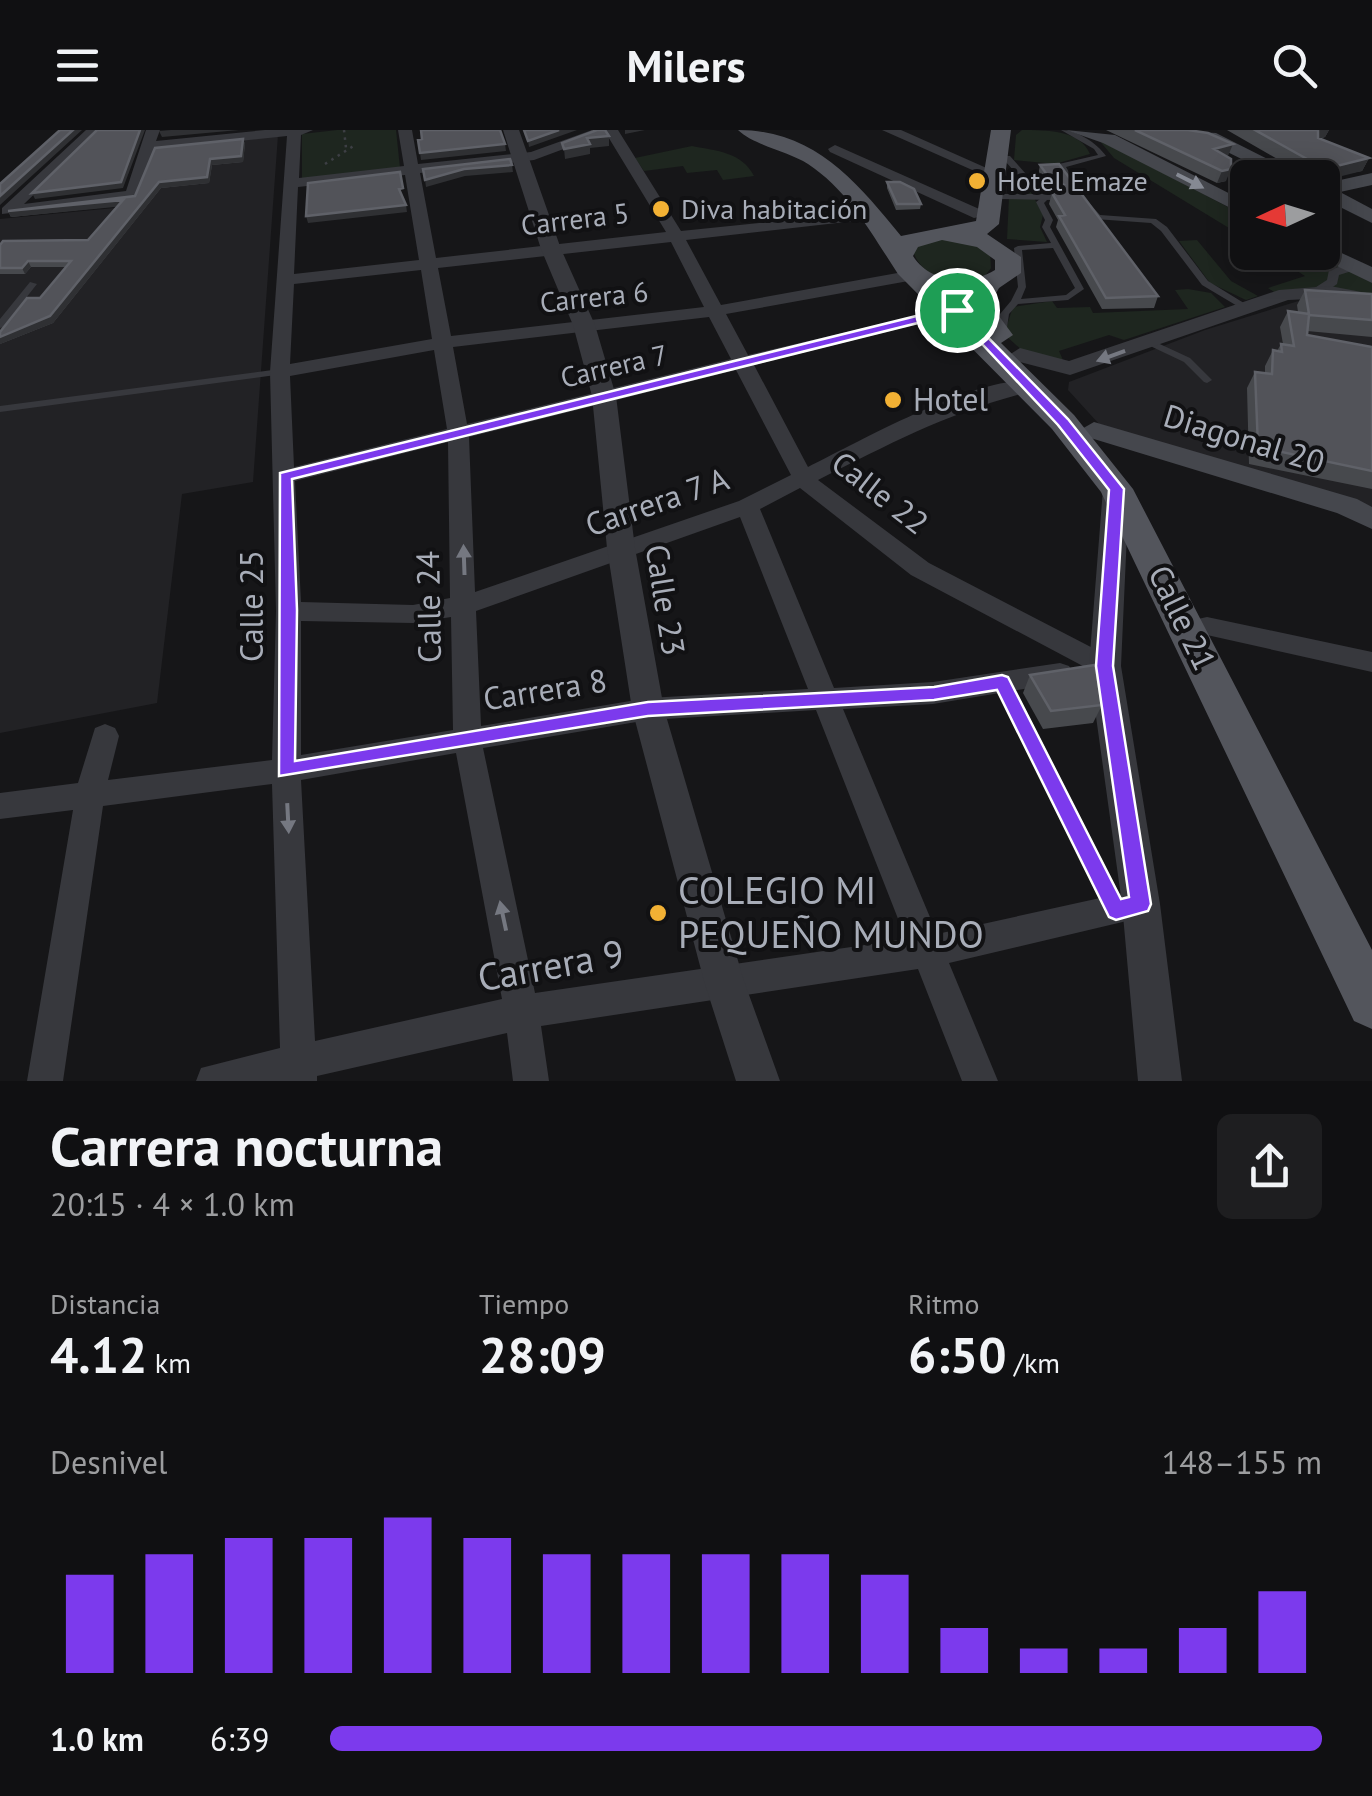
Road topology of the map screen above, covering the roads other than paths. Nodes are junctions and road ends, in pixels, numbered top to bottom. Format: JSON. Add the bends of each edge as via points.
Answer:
{"nodes":[{"id":1,"x":94,"y":130,"type":"edge"},
{"id":2,"x":306,"y":130,"type":"edge"},
{"id":3,"x":404,"y":130,"type":"edge"},
{"id":4,"x":601,"y":130,"type":"edge"},
{"id":5,"x":612,"y":130,"type":"edge"},
{"id":6,"x":748,"y":130,"type":"edge"},
{"id":7,"x":791,"y":130,"type":"edge"},
{"id":8,"x":889,"y":130,"type":"edge"},
{"id":9,"x":1001,"y":130,"type":"edge"},
{"id":10,"x":1014,"y":130,"type":"edge"},
{"id":11,"x":1064,"y":130,"type":"edge"},
{"id":12,"x":1075,"y":130,"type":"edge"},
{"id":13,"x":294,"y":131,"type":"edge"},
{"id":14,"x":1186,"y":131,"type":"edge"},
{"id":15,"x":151,"y":138,"type":"edge"},
{"id":16,"x":515,"y":144,"type":"edge"},
{"id":17,"x":835,"y":149,"type":"junction"},
{"id":18,"x":916,"y":154,"type":"edge"},
{"id":19,"x":1254,"y":160,"type":"edge"},
{"id":20,"x":1000,"y":166,"type":"junction"},
{"id":21,"x":410,"y":170,"type":"junction"},
{"id":22,"x":1372,"y":180,"type":"edge"},
{"id":23,"x":297,"y":182,"type":"junction"},
{"id":24,"x":1072,"y":185,"type":"edge"},
{"id":25,"x":1340,"y":186,"type":"edge"},
{"id":26,"x":1048,"y":197,"type":"junction"},
{"id":27,"x":1082,"y":199,"type":"edge"},
{"id":28,"x":1340,"y":199,"type":"edge"},
{"id":29,"x":1230,"y":201,"type":"edge"},
{"id":30,"x":992,"y":208,"type":"junction"},
{"id":31,"x":1372,"y":216,"type":"edge"},
{"id":32,"x":910,"y":220,"type":"junction"},
{"id":33,"x":675,"y":234,"type":"junction"},
{"id":34,"x":1056,"y":245,"type":"junction"},
{"id":35,"x":551,"y":249,"type":"junction"},
{"id":36,"x":1340,"y":259,"type":"edge"},
{"id":37,"x":426,"y":265,"type":"junction"},
{"id":38,"x":913,"y":270,"type":"junction"},
{"id":39,"x":1363,"y":271,"type":"edge"},
{"id":40,"x":285,"y":280,"type":"junction"},
{"id":41,"x":33,"y":284,"type":"dead end"},
{"id":42,"x":1317,"y":292,"type":"junction"},
{"id":43,"x":1372,"y":300,"type":"edge"},
{"id":44,"x":1247,"y":308,"type":"junction"},
{"id":45,"x":957,"y":310,"type":"junction"},
{"id":46,"x":714,"y":311,"type":"junction"},
{"id":47,"x":1009,"y":319,"type":"junction"},
{"id":48,"x":0,"y":325,"type":"edge"},
{"id":49,"x":584,"y":325,"type":"junction"},
{"id":50,"x":1149,"y":342,"type":"junction"},
{"id":51,"x":442,"y":343,"type":"junction"},
{"id":52,"x":746,"y":363,"type":"junction"},
{"id":53,"x":280,"y":372,"type":"junction"},
{"id":54,"x":1207,"y":380,"type":"dead end"},
{"id":55,"x":604,"y":396,"type":"junction"},
{"id":56,"x":0,"y":409,"type":"edge"},
{"id":57,"x":1094,"y":430,"type":"junction"},
{"id":58,"x":458,"y":432,"type":"junction"},
{"id":59,"x":285,"y":476,"type":"junction"},
{"id":60,"x":804,"y":480,"type":"junction"},
{"id":61,"x":1116,"y":489,"type":"junction"},
{"id":62,"x":747,"y":506,"type":"junction"},
{"id":63,"x":1364,"y":509,"type":"edge"},
{"id":64,"x":621,"y":548,"type":"junction"},
{"id":65,"x":466,"y":605,"type":"junction"},
{"id":66,"x":289,"y":610,"type":"junction"},
{"id":67,"x":1208,"y":626,"type":"junction"},
{"id":68,"x":1372,"y":662,"type":"edge"},
{"id":69,"x":1104,"y":666,"type":"junction"},
{"id":70,"x":1002,"y":682,"type":"junction"},
{"id":71,"x":828,"y":701,"type":"junction"},
{"id":72,"x":648,"y":709,"type":"junction"},
{"id":73,"x":105,"y":736,"type":"dead end"},
{"id":74,"x":467,"y":739,"type":"junction"},
{"id":75,"x":286,"y":770,"type":"junction"},
{"id":76,"x":90,"y":794,"type":"junction"},
{"id":77,"x":0,"y":806,"type":"edge"},
{"id":78,"x":1128,"y":907,"type":"junction"},
{"id":79,"x":931,"y":951,"type":"junction"},
{"id":80,"x":1372,"y":952,"type":"edge"},
{"id":81,"x":724,"y":980,"type":"junction"},
{"id":82,"x":1372,"y":1004,"type":"edge"},
{"id":83,"x":522,"y":1012,"type":"junction"},
{"id":84,"x":299,"y":1070,"type":"edge"},
{"id":85,"x":45,"y":1081,"type":"edge"},
{"id":86,"x":214,"y":1081,"type":"edge"},
{"id":87,"x":532,"y":1081,"type":"edge"},
{"id":88,"x":758,"y":1081,"type":"edge"},
{"id":89,"x":980,"y":1081,"type":"edge"},
{"id":90,"x":1160,"y":1081,"type":"edge"}],
"edges":[{"from":1,"to":15,"type":"street","via":[[8,210],[132,196]]},
{"from":2,"to":13,"type":"street"},
{"from":3,"to":21,"type":"street","name":"Calle 24"},
{"from":4,"to":16,"type":"street"},
{"from":5,"to":33,"type":"street","name":"Calle 22"},
{"from":6,"to":32,"type":"main road","via":[[818,156]]},
{"from":7,"to":17,"type":"main road"},
{"from":8,"to":18,"type":"street"},
{"from":9,"to":20,"type":"main road"},
{"from":10,"to":20,"type":"main road"},
{"from":11,"to":24,"type":"lane","via":[[1102,156],[1062,166]]},
{"from":12,"to":29,"type":"main road","one_way":true},
{"from":13,"to":15,"type":"street"},
{"from":13,"to":23,"type":"street","name":"Calle 25"},
{"from":14,"to":19,"type":"main road"},
{"from":16,"to":21,"type":"street"},
{"from":16,"to":35,"type":"street","name":"Calle 23"},
{"from":17,"to":18,"type":"street"},
{"from":17,"to":32,"type":"main road"},
{"from":18,"to":20,"type":"street"},
{"from":18,"to":30,"type":"street"},
{"from":20,"to":26,"type":"lane"},
{"from":20,"to":30,"type":"main road"},
{"from":21,"to":23,"type":"street"},
{"from":21,"to":37,"type":"street","name":"Calle 24"},
{"from":22,"to":25,"type":"main road"},
{"from":23,"to":40,"type":"street","name":"Calle 25"},
{"from":26,"to":30,"type":"street"},
{"from":26,"to":34,"type":"lane","via":[[1040,202]]},
{"from":27,"to":44,"type":"lane","via":[[1098,217],[1138,218],[1163,228],[1205,283]]},
{"from":28,"to":31,"type":"main road"},
{"from":30,"to":32,"type":"main road"},
{"from":30,"to":32,"type":"main road","via":[[983,228]]},
{"from":30,"to":47,"type":"main road"},
{"from":32,"to":33,"type":"street","name":"Carrera 5"},
{"from":32,"to":38,"type":"main road"},
{"from":32,"to":38,"type":"main road","via":[[900,250]]},
{"from":32,"to":47,"type":"main road","name":"Calle 21"},
{"from":33,"to":35,"type":"street","name":"Carrera 5"},
{"from":33,"to":46,"type":"street","name":"Calle 22"},
{"from":34,"to":47,"type":"lane","via":[[1018,248],[1022,288]]},
{"from":34,"to":47,"type":"lane","via":[[1078,294]]},
{"from":35,"to":37,"type":"street","name":"Carrera 5"},
{"from":35,"to":49,"type":"street","name":"Calle 23"},
{"from":36,"to":39,"type":"main road"},
{"from":37,"to":40,"type":"street","name":"Carrera 5"},
{"from":37,"to":51,"type":"street","name":"Calle 24"},
{"from":38,"to":45,"type":"main road","name":"Calle 21"},
{"from":38,"to":46,"type":"street","name":"Carrera 6"},
{"from":38,"to":47,"type":"main road"},
{"from":39,"to":42,"type":"street","via":[[1334,273]]},
{"from":40,"to":53,"type":"street","name":"Calle 25"},
{"from":41,"to":48,"type":"lane"},
{"from":42,"to":43,"type":"street"},
{"from":42,"to":44,"type":"street"},
{"from":44,"to":50,"type":"street"},
{"from":45,"to":47,"type":"main road","name":"Calle 21"},
{"from":45,"to":52,"type":"street","name":"Carrera 7"},
{"from":46,"to":49,"type":"street","name":"Carrera 6"},
{"from":46,"to":52,"type":"street","name":"Calle 22"},
{"from":50,"to":47,"type":"street","one_way":true,"via":[[1070,368],[1054,367]]},
{"from":47,"to":57,"type":"main road","name":"Calle 21"},
{"from":47,"to":60,"type":"street","name":"Carrera 7 A","via":[[981,396]]},
{"from":47,"to":61,"type":"main road","name":"Calle 21"},
{"from":49,"to":51,"type":"street","name":"Carrera 6"},
{"from":49,"to":55,"type":"street","name":"Calle 23"},
{"from":50,"to":54,"type":"lane","via":[[1187,360]]},
{"from":51,"to":53,"type":"street","name":"Carrera 6"},
{"from":51,"to":58,"type":"street","name":"Calle 24"},
{"from":52,"to":55,"type":"street","name":"Carrera 7"},
{"from":52,"to":60,"type":"street","name":"Calle 22"},
{"from":53,"to":56,"type":"lane"},
{"from":53,"to":59,"type":"street","name":"Calle 25"},
{"from":55,"to":58,"type":"street","name":"Carrera 7"},
{"from":55,"to":64,"type":"street","name":"Calle 23"},
{"from":57,"to":63,"type":"main road","name":"Diagonal 20"},
{"from":57,"to":67,"type":"main road","name":"Calle 21","via":[[1150,500]]},
{"from":58,"to":59,"type":"street","name":"Carrera 7"},
{"from":65,"to":58,"type":"street","name":"Calle 24","one_way":true},
{"from":59,"to":66,"type":"street","name":"Calle 25"},
{"from":60,"to":62,"type":"street","name":"Carrera 7 A"},
{"from":60,"to":69,"type":"street","name":"Calle 22","via":[[920,569]]},
{"from":61,"to":69,"type":"street"},
{"from":61,"to":82,"type":"main road","name":"Calle 21"},
{"from":62,"to":64,"type":"street","name":"Carrera 7 A"},
{"from":62,"to":71,"type":"street"},
{"from":64,"to":65,"type":"street","name":"Carrera 7 A"},
{"from":64,"to":72,"type":"street","name":"Calle 23"},
{"from":65,"to":66,"type":"street","name":"Carrera 7 A","via":[[413,614]]},
{"from":65,"to":74,"type":"street","name":"Calle 24"},
{"from":66,"to":75,"type":"street","name":"Calle 25"},
{"from":67,"to":68,"type":"street"},
{"from":67,"to":80,"type":"main road","name":"Calle 21"},
{"from":69,"to":70,"type":"street","name":"Carrera 8"},
{"from":69,"to":78,"type":"street"},
{"from":70,"to":71,"type":"street","name":"Carrera 8"},
{"from":70,"to":78,"type":"street"},
{"from":71,"to":72,"type":"street","name":"Carrera 8"},
{"from":71,"to":79,"type":"street"},
{"from":72,"to":74,"type":"street","name":"Carrera 8"},
{"from":72,"to":81,"type":"street","name":"Calle 23"},
{"from":73,"to":76,"type":"street"},
{"from":74,"to":75,"type":"street","name":"Carrera 8"},
{"from":83,"to":74,"type":"street","name":"Calle 24","one_way":true},
{"from":75,"to":76,"type":"street","name":"Carrera 8"},
{"from":75,"to":84,"type":"street","name":"Calle 25","one_way":true},
{"from":76,"to":77,"type":"street","name":"Carrera 8"},
{"from":76,"to":85,"type":"street"},
{"from":78,"to":79,"type":"street","name":"Carrera 9"},
{"from":78,"to":90,"type":"street"},
{"from":79,"to":81,"type":"street","name":"Carrera 9"},
{"from":79,"to":89,"type":"street"},
{"from":81,"to":83,"type":"street","name":"Carrera 9"},
{"from":81,"to":88,"type":"street","name":"Calle 23"},
{"from":83,"to":84,"type":"street","name":"Carrera 9"},
{"from":83,"to":87,"type":"street","name":"Calle 24"},
{"from":84,"to":86,"type":"street","name":"Carrera 9"}]}
